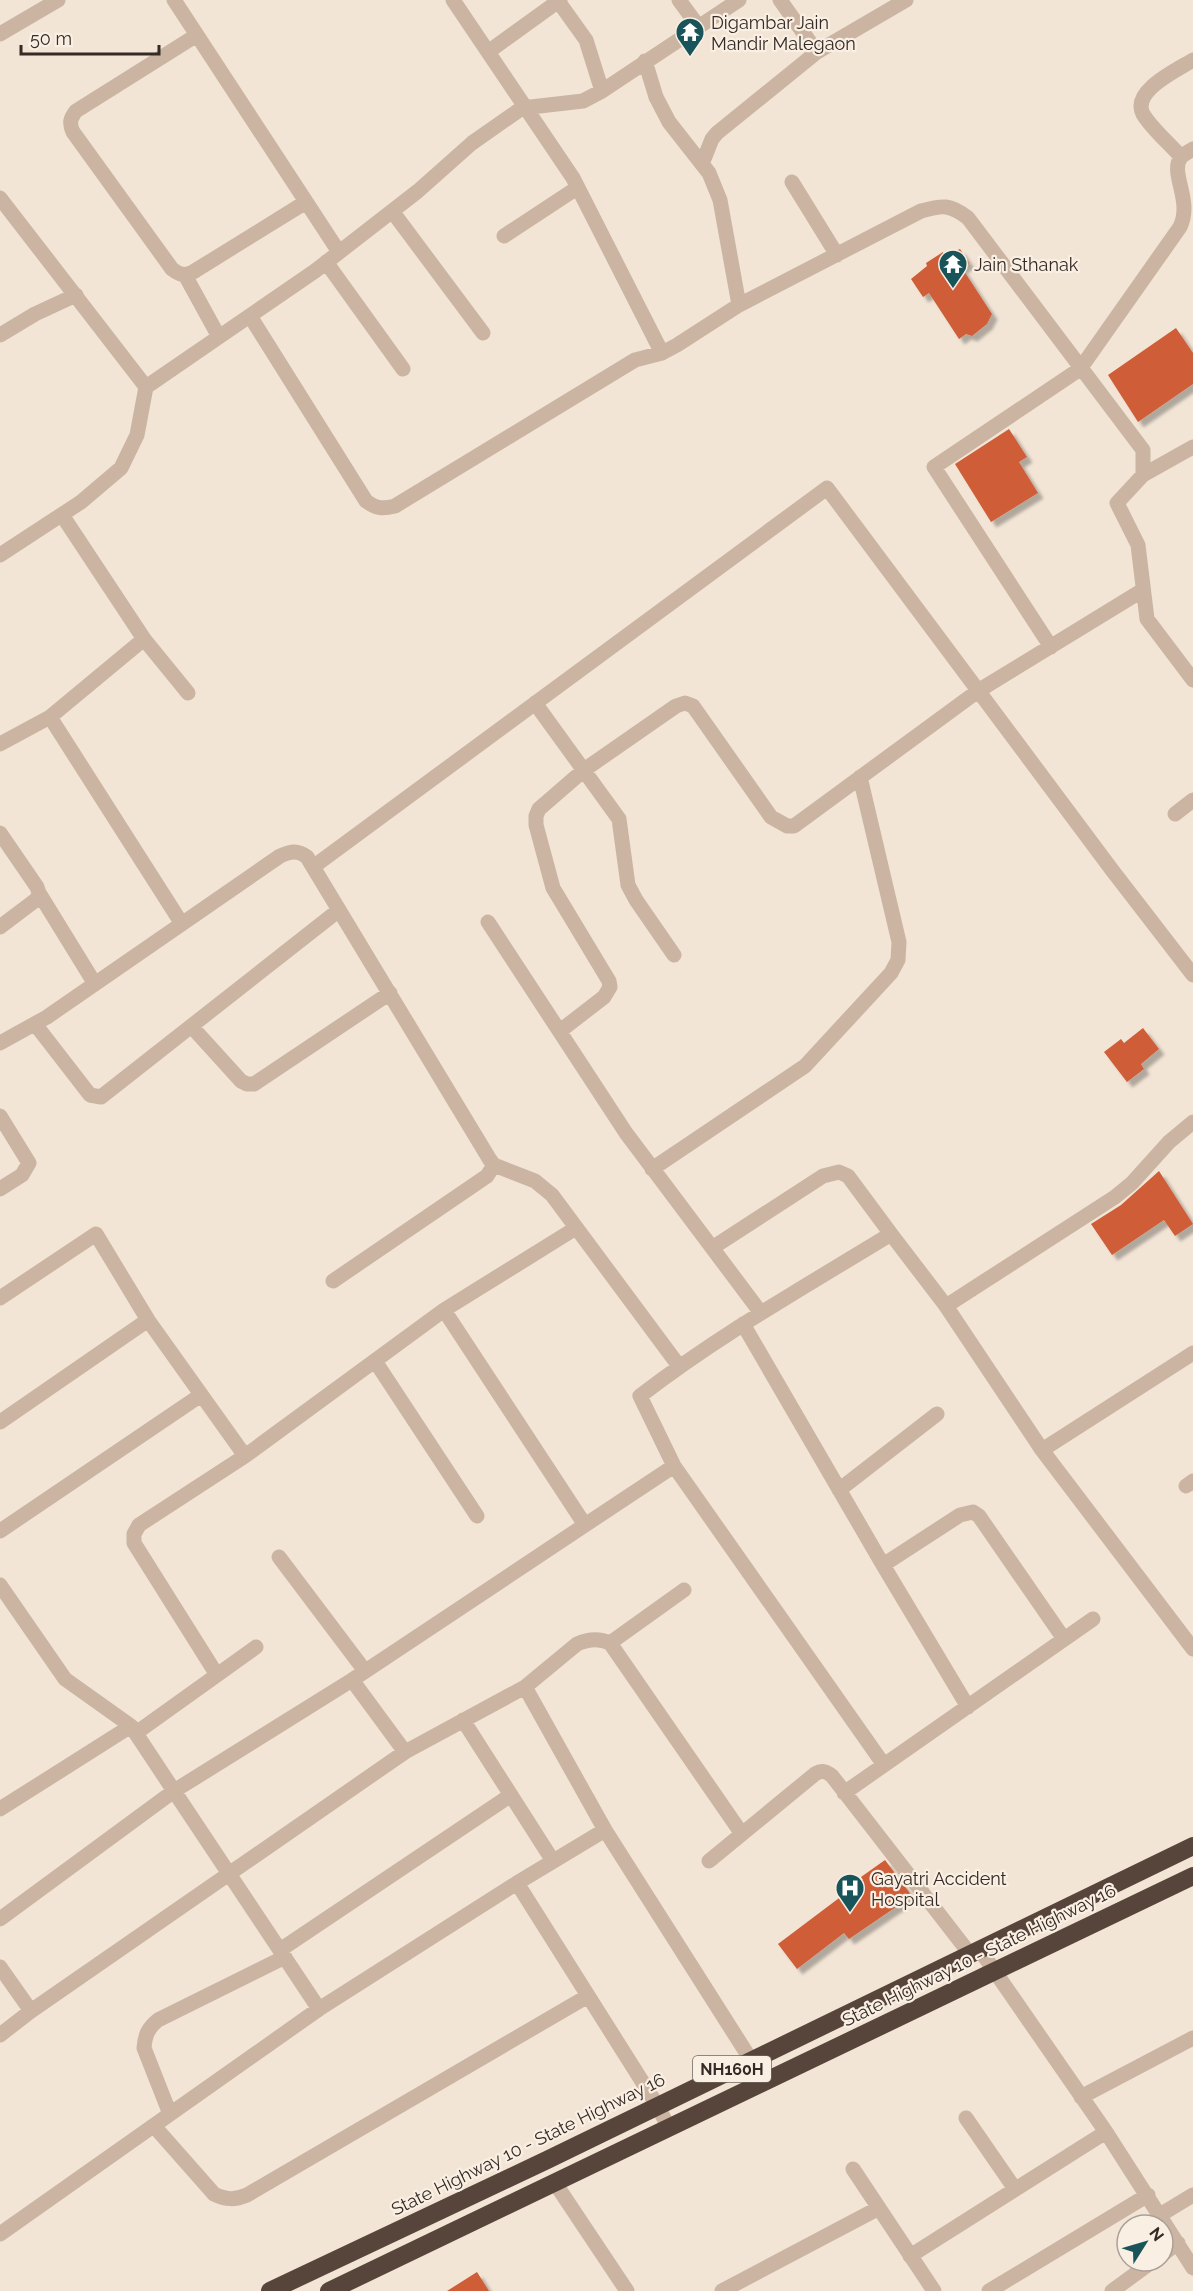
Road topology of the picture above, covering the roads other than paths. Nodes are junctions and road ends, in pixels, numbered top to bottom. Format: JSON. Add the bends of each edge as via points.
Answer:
{"nodes":[{"id":1,"x":58,"y":0,"type":"edge"},
{"id":2,"x":174,"y":0,"type":"edge"},
{"id":3,"x":453,"y":0,"type":"edge"},
{"id":4,"x":559,"y":0,"type":"edge"},
{"id":5,"x":679,"y":0,"type":"edge"},
{"id":6,"x":739,"y":0,"type":"edge"},
{"id":7,"x":780,"y":0,"type":"edge"},
{"id":8,"x":906,"y":0,"type":"edge"},
{"id":9,"x":698,"y":26,"type":"junction"},
{"id":10,"x":0,"y":34,"type":"edge"},
{"id":11,"x":197,"y":35,"type":"junction"},
{"id":12,"x":488,"y":52,"type":"junction"},
{"id":13,"x":817,"y":52,"type":"junction"},
{"id":14,"x":1193,"y":60,"type":"edge"},
{"id":15,"x":645,"y":61,"type":"junction"},
{"id":16,"x":602,"y":91,"type":"junction"},
{"id":17,"x":525,"y":108,"type":"junction"},
{"id":18,"x":1187,"y":153,"type":"edge"},
{"id":19,"x":702,"y":164,"type":"junction"},
{"id":20,"x":792,"y":182,"type":"dead end"},
{"id":21,"x":577,"y":188,"type":"junction"},
{"id":22,"x":0,"y":198,"type":"edge"},
{"id":23,"x":306,"y":202,"type":"junction"},
{"id":24,"x":1189,"y":210,"type":"edge"},
{"id":25,"x":392,"y":212,"type":"junction"},
{"id":26,"x":504,"y":236,"type":"dead end"},
{"id":27,"x":339,"y":252,"type":"junction"},
{"id":28,"x":837,"y":255,"type":"junction"},
{"id":29,"x":326,"y":262,"type":"junction"},
{"id":30,"x":185,"y":275,"type":"junction"},
{"id":31,"x":76,"y":295,"type":"junction"},
{"id":32,"x":739,"y":305,"type":"junction"},
{"id":33,"x":250,"y":316,"type":"junction"},
{"id":34,"x":483,"y":333,"type":"dead end"},
{"id":35,"x":0,"y":335,"type":"edge"},
{"id":36,"x":219,"y":337,"type":"junction"},
{"id":37,"x":662,"y":352,"type":"junction"},
{"id":38,"x":403,"y":369,"type":"dead end"},
{"id":39,"x":1080,"y":369,"type":"junction"},
{"id":40,"x":146,"y":387,"type":"junction"},
{"id":41,"x":1193,"y":447,"type":"edge"},
{"id":42,"x":1143,"y":475,"type":"junction"},
{"id":43,"x":62,"y":515,"type":"junction"},
{"id":44,"x":0,"y":555,"type":"edge"},
{"id":45,"x":1143,"y":590,"type":"junction"},
{"id":46,"x":144,"y":639,"type":"junction"},
{"id":47,"x":1051,"y":647,"type":"junction"},
{"id":48,"x":1193,"y":680,"type":"edge"},
{"id":49,"x":978,"y":691,"type":"junction"},
{"id":50,"x":188,"y":693,"type":"dead end"},
{"id":51,"x":535,"y":703,"type":"junction"},
{"id":52,"x":50,"y":717,"type":"junction"},
{"id":53,"x":0,"y":744,"type":"edge"},
{"id":54,"x":584,"y":770,"type":"junction"},
{"id":55,"x":860,"y":777,"type":"junction"},
{"id":56,"x":1193,"y":800,"type":"edge"},
{"id":57,"x":1175,"y":814,"type":"dead end"},
{"id":58,"x":0,"y":833,"type":"edge"},
{"id":59,"x":313,"y":867,"type":"junction"},
{"id":60,"x":39,"y":893,"type":"junction"},
{"id":61,"x":339,"y":910,"type":"junction"},
{"id":62,"x":488,"y":922,"type":"dead end"},
{"id":63,"x":182,"y":924,"type":"junction"},
{"id":64,"x":0,"y":927,"type":"edge"},
{"id":65,"x":674,"y":955,"type":"dead end"},
{"id":66,"x":1193,"y":975,"type":"edge"},
{"id":67,"x":95,"y":984,"type":"junction"},
{"id":68,"x":390,"y":993,"type":"junction"},
{"id":69,"x":35,"y":1024,"type":"junction"},
{"id":70,"x":192,"y":1027,"type":"junction"},
{"id":71,"x":560,"y":1031,"type":"junction"},
{"id":72,"x":0,"y":1043,"type":"edge"},
{"id":73,"x":0,"y":1116,"type":"edge"},
{"id":74,"x":1193,"y":1122,"type":"edge"},
{"id":75,"x":494,"y":1165,"type":"junction"},
{"id":76,"x":652,"y":1169,"type":"junction"},
{"id":77,"x":0,"y":1189,"type":"edge"},
{"id":78,"x":576,"y":1228,"type":"junction"},
{"id":79,"x":891,"y":1234,"type":"junction"},
{"id":80,"x":712,"y":1248,"type":"junction"},
{"id":81,"x":333,"y":1281,"type":"dead end"},
{"id":82,"x":0,"y":1298,"type":"edge"},
{"id":83,"x":946,"y":1306,"type":"junction"},
{"id":84,"x":444,"y":1310,"type":"junction"},
{"id":85,"x":761,"y":1313,"type":"junction"},
{"id":86,"x":148,"y":1320,"type":"junction"},
{"id":87,"x":743,"y":1324,"type":"junction"},
{"id":88,"x":1193,"y":1353,"type":"edge"},
{"id":89,"x":375,"y":1360,"type":"junction"},
{"id":90,"x":679,"y":1366,"type":"junction"},
{"id":91,"x":201,"y":1395,"type":"junction"},
{"id":92,"x":937,"y":1414,"type":"dead end"},
{"id":93,"x":0,"y":1422,"type":"edge"},
{"id":94,"x":1042,"y":1450,"type":"junction"},
{"id":95,"x":245,"y":1456,"type":"junction"},
{"id":96,"x":674,"y":1466,"type":"junction"},
{"id":97,"x":839,"y":1490,"type":"junction"},
{"id":98,"x":477,"y":1516,"type":"dead end"},
{"id":99,"x":585,"y":1524,"type":"junction"},
{"id":100,"x":0,"y":1531,"type":"edge"},
{"id":101,"x":279,"y":1557,"type":"dead end"},
{"id":102,"x":883,"y":1565,"type":"junction"},
{"id":103,"x":0,"y":1584,"type":"edge"},
{"id":104,"x":684,"y":1590,"type":"dead end"},
{"id":105,"x":1093,"y":1619,"type":"dead end"},
{"id":106,"x":1064,"y":1639,"type":"junction"},
{"id":107,"x":610,"y":1643,"type":"junction"},
{"id":108,"x":256,"y":1647,"type":"dead end"},
{"id":109,"x":1193,"y":1648,"type":"edge"},
{"id":110,"x":217,"y":1675,"type":"junction"},
{"id":111,"x":358,"y":1676,"type":"junction"},
{"id":112,"x":525,"y":1688,"type":"junction"},
{"id":113,"x":968,"y":1707,"type":"junction"},
{"id":114,"x":464,"y":1720,"type":"junction"},
{"id":115,"x":133,"y":1729,"type":"junction"},
{"id":116,"x":405,"y":1752,"type":"junction"},
{"id":117,"x":884,"y":1765,"type":"junction"},
{"id":118,"x":174,"y":1791,"type":"junction"},
{"id":119,"x":844,"y":1792,"type":"junction"},
{"id":120,"x":511,"y":1795,"type":"junction"},
{"id":121,"x":0,"y":1809,"type":"edge"},
{"id":122,"x":605,"y":1830,"type":"junction"},
{"id":123,"x":742,"y":1834,"type":"junction"},
{"id":124,"x":1193,"y":1846,"type":"edge"},
{"id":125,"x":553,"y":1861,"type":"junction"},
{"id":126,"x":709,"y":1861,"type":"dead end"},
{"id":127,"x":230,"y":1874,"type":"junction"},
{"id":128,"x":1193,"y":1876,"type":"edge"},
{"id":129,"x":517,"y":1883,"type":"junction"},
{"id":130,"x":0,"y":1919,"type":"edge"},
{"id":131,"x":975,"y":1952,"type":"junction"},
{"id":132,"x":282,"y":1953,"type":"junction"},
{"id":133,"x":0,"y":1967,"type":"edge"},
{"id":134,"x":995,"y":1971,"type":"junction"},
{"id":135,"x":588,"y":1996,"type":"junction"},
{"id":136,"x":319,"y":2008,"type":"junction"},
{"id":137,"x":31,"y":2011,"type":"junction"},
{"id":138,"x":0,"y":2035,"type":"edge"},
{"id":139,"x":1193,"y":2038,"type":"edge"},
{"id":140,"x":751,"y":2060,"type":"junction"},
{"id":141,"x":1081,"y":2097,"type":"junction"},
{"id":142,"x":657,"y":2105,"type":"junction"},
{"id":143,"x":170,"y":2114,"type":"junction"},
{"id":144,"x":966,"y":2118,"type":"dead end"},
{"id":145,"x":154,"y":2126,"type":"junction"},
{"id":146,"x":669,"y":2128,"type":"junction"},
{"id":147,"x":1106,"y":2132,"type":"junction"},
{"id":148,"x":853,"y":2169,"type":"dead end"},
{"id":149,"x":555,"y":2183,"type":"junction"},
{"id":150,"x":1015,"y":2189,"type":"junction"},
{"id":151,"x":1148,"y":2195,"type":"junction"},
{"id":152,"x":1193,"y":2195,"type":"edge"},
{"id":153,"x":879,"y":2208,"type":"junction"},
{"id":154,"x":1159,"y":2213,"type":"edge"},
{"id":155,"x":1163,"y":2213,"type":"edge"},
{"id":156,"x":0,"y":2234,"type":"edge"},
{"id":157,"x":1175,"y":2238,"type":"edge"},
{"id":158,"x":1178,"y":2243,"type":"junction"},
{"id":159,"x":1175,"y":2245,"type":"edge"},
{"id":160,"x":910,"y":2256,"type":"junction"},
{"id":161,"x":1193,"y":2268,"type":"edge"},
{"id":162,"x":1137,"y":2273,"type":"edge"},
{"id":163,"x":270,"y":2291,"type":"edge"},
{"id":164,"x":329,"y":2291,"type":"edge"},
{"id":165,"x":627,"y":2291,"type":"edge"},
{"id":166,"x":722,"y":2291,"type":"edge"},
{"id":167,"x":934,"y":2291,"type":"edge"},
{"id":168,"x":989,"y":2291,"type":"edge"},
{"id":169,"x":1112,"y":2291,"type":"edge"}],
"edges":[{"from":1,"to":10,"type":"street"},
{"from":2,"to":11,"type":"street"},
{"from":3,"to":12,"type":"street"},
{"from":4,"to":12,"type":"street"},
{"from":4,"to":16,"type":"street","via":[[586,40]]},
{"from":5,"to":9,"type":"street"},
{"from":6,"to":9,"type":"street"},
{"from":7,"to":13,"type":"street"},
{"from":8,"to":13,"type":"street"},
{"from":9,"to":15,"type":"street"},
{"from":11,"to":23,"type":"street"},
{"from":11,"to":30,"type":"street","via":[[70,118],[72,132],[172,269]]},
{"from":12,"to":17,"type":"street"},
{"from":13,"to":19,"type":"street","via":[[717,133]]},
{"from":14,"to":18,"type":"street","via":[[1149,89],[1140,105],[1144,114]]},
{"from":15,"to":16,"type":"street"},
{"from":15,"to":19,"type":"street","via":[[669,122]]},
{"from":16,"to":17,"type":"street","via":[[583,101]]},
{"from":17,"to":21,"type":"street"},
{"from":17,"to":25,"type":"street","via":[[472,143]]},
{"from":18,"to":24,"type":"street","via":[[1177,167]]},
{"from":19,"to":32,"type":"street","via":[[720,200]]},
{"from":20,"to":28,"type":"street"},
{"from":21,"to":26,"type":"street"},
{"from":21,"to":37,"type":"street"},
{"from":22,"to":31,"type":"street"},
{"from":23,"to":27,"type":"street"},
{"from":23,"to":30,"type":"street"},
{"from":24,"to":39,"type":"street"},
{"from":25,"to":27,"type":"street"},
{"from":25,"to":34,"type":"street"},
{"from":27,"to":29,"type":"street"},
{"from":28,"to":32,"type":"street"},
{"from":28,"to":39,"type":"street","via":[[921,211],[939,206],[955,208],[968,218]]},
{"from":29,"to":33,"type":"street"},
{"from":29,"to":38,"type":"street"},
{"from":30,"to":36,"type":"street"},
{"from":31,"to":35,"type":"street"},
{"from":31,"to":40,"type":"street"},
{"from":32,"to":37,"type":"street"},
{"from":33,"to":36,"type":"street"},
{"from":33,"to":37,"type":"street","via":[[366,501],[385,509],[635,360]]},
{"from":36,"to":40,"type":"street"},
{"from":39,"to":42,"type":"street","via":[[1143,450]]},
{"from":39,"to":47,"type":"street","via":[[934,467]]},
{"from":40,"to":43,"type":"street","via":[[137,435],[121,468]]},
{"from":41,"to":42,"type":"street"},
{"from":42,"to":45,"type":"street","via":[[1117,503],[1138,545]]},
{"from":43,"to":44,"type":"street"},
{"from":43,"to":46,"type":"street"},
{"from":45,"to":47,"type":"street"},
{"from":45,"to":48,"type":"street","via":[[1147,619]]},
{"from":46,"to":50,"type":"street"},
{"from":46,"to":52,"type":"street"},
{"from":47,"to":49,"type":"street"},
{"from":49,"to":51,"type":"street","via":[[827,488]]},
{"from":49,"to":55,"type":"street"},
{"from":49,"to":66,"type":"street"},
{"from":51,"to":54,"type":"street"},
{"from":51,"to":59,"type":"street"},
{"from":52,"to":53,"type":"street"},
{"from":52,"to":63,"type":"street"},
{"from":54,"to":55,"type":"street","via":[[685,703],[693,706],[771,817],[787,826],[794,825]]},
{"from":54,"to":65,"type":"street","via":[[619,819],[631,892]]},
{"from":54,"to":71,"type":"street","via":[[539,809],[536,825],[553,888],[610,987],[604,997]]},
{"from":55,"to":76,"type":"street","via":[[899,942],[898,960],[882,984],[805,1066]]},
{"from":56,"to":57,"type":"street"},
{"from":58,"to":60,"type":"street"},
{"from":59,"to":61,"type":"street"},
{"from":59,"to":63,"type":"street","via":[[300,852],[289,852]]},
{"from":60,"to":64,"type":"street","via":[[37,899]]},
{"from":60,"to":67,"type":"street"},
{"from":61,"to":68,"type":"street"},
{"from":61,"to":70,"type":"street"},
{"from":62,"to":71,"type":"street"},
{"from":63,"to":67,"type":"street"},
{"from":67,"to":69,"type":"street"},
{"from":68,"to":70,"type":"street","via":[[254,1084],[241,1081]]},
{"from":68,"to":75,"type":"street"},
{"from":69,"to":70,"type":"street","via":[[96,1098],[107,1094]]},
{"from":69,"to":72,"type":"street"},
{"from":71,"to":76,"type":"street"},
{"from":73,"to":77,"type":"street","via":[[29,1163],[22,1175]]},
{"from":74,"to":83,"type":"street","via":[[1124,1190]]},
{"from":75,"to":78,"type":"street","via":[[544,1187]]},
{"from":75,"to":81,"type":"street","via":[[487,1176]]},
{"from":76,"to":80,"type":"street"},
{"from":78,"to":84,"type":"street"},
{"from":78,"to":90,"type":"street"},
{"from":79,"to":80,"type":"street","via":[[848,1176],[839,1172],[823,1176]]},
{"from":79,"to":83,"type":"street"},
{"from":79,"to":85,"type":"street"},
{"from":80,"to":85,"type":"street"},
{"from":82,"to":86,"type":"street","via":[[96,1234]]},
{"from":83,"to":94,"type":"street"},
{"from":84,"to":89,"type":"street"},
{"from":84,"to":99,"type":"street"},
{"from":85,"to":87,"type":"street"},
{"from":86,"to":91,"type":"street"},
{"from":86,"to":93,"type":"street"},
{"from":87,"to":90,"type":"street"},
{"from":87,"to":97,"type":"street"},
{"from":88,"to":94,"type":"street"},
{"from":89,"to":95,"type":"street"},
{"from":89,"to":98,"type":"street"},
{"from":90,"to":96,"type":"street","via":[[640,1396]]},
{"from":91,"to":95,"type":"street"},
{"from":91,"to":100,"type":"street"},
{"from":92,"to":97,"type":"street"},
{"from":94,"to":109,"type":"street"},
{"from":95,"to":110,"type":"street","via":[[140,1525],[134,1533],[134,1543]]},
{"from":96,"to":99,"type":"street"},
{"from":96,"to":117,"type":"street"},
{"from":97,"to":102,"type":"street"},
{"from":99,"to":111,"type":"street"},
{"from":101,"to":111,"type":"street"},
{"from":102,"to":106,"type":"street","via":[[960,1515],[973,1512]]},
{"from":102,"to":113,"type":"street"},
{"from":103,"to":115,"type":"street","via":[[65,1679]]},
{"from":104,"to":107,"type":"street"},
{"from":105,"to":106,"type":"street"},
{"from":106,"to":113,"type":"street"},
{"from":107,"to":112,"type":"street","via":[[586,1640],[577,1644]]},
{"from":107,"to":123,"type":"street"},
{"from":108,"to":110,"type":"street"},
{"from":110,"to":115,"type":"street"},
{"from":111,"to":116,"type":"street"},
{"from":111,"to":118,"type":"street"},
{"from":112,"to":114,"type":"street"},
{"from":112,"to":122,"type":"street"},
{"from":113,"to":117,"type":"street"},
{"from":114,"to":116,"type":"street"},
{"from":114,"to":120,"type":"street"},
{"from":115,"to":118,"type":"street"},
{"from":115,"to":121,"type":"street"},
{"from":116,"to":127,"type":"street"},
{"from":117,"to":119,"type":"street"},
{"from":118,"to":127,"type":"street"},
{"from":118,"to":130,"type":"street"},
{"from":119,"to":123,"type":"street","via":[[832,1776],[820,1771]]},
{"from":119,"to":131,"type":"street"},
{"from":120,"to":125,"type":"street"},
{"from":120,"to":132,"type":"street"},
{"from":122,"to":125,"type":"street"},
{"from":122,"to":140,"type":"street"},
{"from":123,"to":126,"type":"street"},
{"from":124,"to":131,"type":"highway","name":"State Highway 10 - State Highway 16","number":"NH160H"},
{"from":125,"to":129,"type":"street"},
{"from":127,"to":132,"type":"street"},
{"from":127,"to":137,"type":"street"},
{"from":128,"to":134,"type":"highway","name":"State Highway 10 - State Highway 16","number":"NH160H"},
{"from":129,"to":135,"type":"street"},
{"from":129,"to":136,"type":"street"},
{"from":131,"to":134,"type":"street"},
{"from":131,"to":140,"type":"highway","name":"State Highway 10 - State Highway 16","number":"NH160H"},
{"from":132,"to":136,"type":"street"},
{"from":132,"to":143,"type":"street","via":[[150,2027],[144,2048]]},
{"from":133,"to":137,"type":"street"},
{"from":134,"to":141,"type":"street"},
{"from":134,"to":146,"type":"highway","name":"State Highway 10 - State Highway 16","number":"NH160H"},
{"from":135,"to":142,"type":"street"},
{"from":135,"to":145,"type":"street","via":[[237,2199],[214,2194]]},
{"from":136,"to":143,"type":"street"},
{"from":137,"to":138,"type":"street"},
{"from":139,"to":141,"type":"street"},
{"from":140,"to":142,"type":"highway","name":"State Highway 10 - State Highway 16","number":"NH160H"},
{"from":141,"to":147,"type":"street"},
{"from":142,"to":146,"type":"street"},
{"from":142,"to":163,"type":"highway","name":"State Highway 10 - State Highway 16","number":"NH160H"},
{"from":143,"to":145,"type":"street"},
{"from":144,"to":150,"type":"street"},
{"from":145,"to":156,"type":"street"},
{"from":146,"to":149,"type":"highway","name":"State Highway 10 - State Highway 16","number":"NH160H"},
{"from":147,"to":150,"type":"street"},
{"from":147,"to":151,"type":"street"},
{"from":148,"to":153,"type":"street"},
{"from":149,"to":164,"type":"highway","name":"State Highway 10 - State Highway 16","number":"NH160H"},
{"from":149,"to":165,"type":"street"},
{"from":150,"to":160,"type":"street"},
{"from":151,"to":154,"type":"street"},
{"from":151,"to":168,"type":"street"},
{"from":152,"to":155,"type":"street"},
{"from":153,"to":160,"type":"street"},
{"from":153,"to":166,"type":"street"},
{"from":157,"to":158,"type":"street"},
{"from":158,"to":159,"type":"street"},
{"from":158,"to":161,"type":"street"},
{"from":160,"to":167,"type":"street"},
{"from":162,"to":169,"type":"street"}]}
